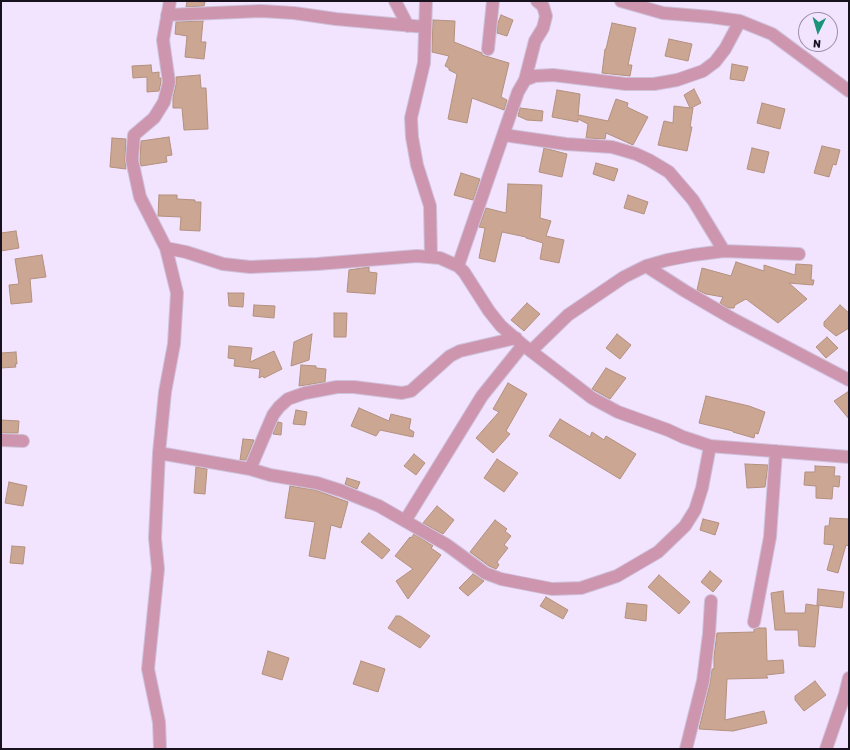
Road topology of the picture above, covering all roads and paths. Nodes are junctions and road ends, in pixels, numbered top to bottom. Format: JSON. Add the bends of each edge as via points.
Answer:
{"nodes":[{"id":1,"x":170,"y":1,"type":"edge"},
{"id":2,"x":395,"y":1,"type":"edge"},
{"id":3,"x":426,"y":1,"type":"edge"},
{"id":4,"x":493,"y":1,"type":"edge"},
{"id":5,"x":537,"y":1,"type":"edge"},
{"id":6,"x":621,"y":1,"type":"edge"},
{"id":7,"x":261,"y":6,"type":"edge"},
{"id":8,"x":167,"y":15,"type":"junction"},
{"id":9,"x":740,"y":21,"type":"junction"},
{"id":10,"x":408,"y":26,"type":"junction"},
{"id":11,"x":425,"y":27,"type":"junction"},
{"id":12,"x":488,"y":49,"type":"dead end"},
{"id":13,"x":525,"y":80,"type":"junction"},
{"id":14,"x":849,"y":91,"type":"edge"},
{"id":15,"x":504,"y":135,"type":"junction"},
{"id":16,"x":166,"y":248,"type":"junction"},
{"id":17,"x":724,"y":251,"type":"junction"},
{"id":18,"x":799,"y":254,"type":"dead end"},
{"id":19,"x":431,"y":257,"type":"junction"},
{"id":20,"x":458,"y":266,"type":"junction"},
{"id":21,"x":646,"y":266,"type":"junction"},
{"id":22,"x":523,"y":345,"type":"junction"},
{"id":23,"x":849,"y":380,"type":"edge"},
{"id":24,"x":1,"y":440,"type":"edge"},
{"id":25,"x":23,"y":441,"type":"dead end"},
{"id":26,"x":710,"y":446,"type":"junction"},
{"id":27,"x":776,"y":451,"type":"junction"},
{"id":28,"x":159,"y":453,"type":"junction"},
{"id":29,"x":849,"y":457,"type":"edge"},
{"id":30,"x":250,"y":469,"type":"junction"},
{"id":31,"x":405,"y":521,"type":"junction"},
{"id":32,"x":711,"y":601,"type":"dead end"},
{"id":33,"x":754,"y":622,"type":"dead end"},
{"id":34,"x":849,"y":678,"type":"edge"},
{"id":35,"x":160,"y":749,"type":"edge"},
{"id":36,"x":686,"y":749,"type":"edge"},
{"id":37,"x":826,"y":749,"type":"edge"}],
"edges":[{"from":1,"to":8,"type":"street"},
{"from":2,"to":10,"type":"street"},
{"from":3,"to":11,"type":"street"},
{"from":4,"to":12,"type":"street"},
{"from":5,"to":13,"type":"street","via":[[543,6],[546,16],[543,28],[535,41]]},
{"from":6,"to":9,"type":"street","via":[[663,12]]},
{"from":7,"to":8,"type":"street"},
{"from":7,"to":10,"type":"street","via":[[336,19]]},
{"from":8,"to":16,"type":"street","via":[[163,40],[169,82],[164,102],[154,118],[134,135],[132,160],[140,197]]},
{"from":9,"to":13,"type":"street","via":[[715,62],[703,71],[677,80],[654,84],[626,84],[553,75],[535,76]]},
{"from":9,"to":14,"type":"street","via":[[772,34]]},
{"from":10,"to":11,"type":"street"},
{"from":11,"to":19,"type":"street","via":[[424,63],[411,118],[417,165],[430,206]]},
{"from":13,"to":15,"type":"street","via":[[518,92]]},
{"from":15,"to":17,"type":"street","via":[[566,144],[612,147],[649,160],[669,172],[692,200]]},
{"from":15,"to":20,"type":"street"},
{"from":16,"to":19,"type":"street","via":[[223,264],[250,267]]},
{"from":16,"to":28,"type":"street","via":[[177,293],[174,344],[165,392]]},
{"from":17,"to":18,"type":"street"},
{"from":17,"to":21,"type":"street"},
{"from":19,"to":20,"type":"street"},
{"from":20,"to":22,"type":"street","via":[[501,326]]},
{"from":21,"to":22,"type":"street","via":[[624,277]]},
{"from":21,"to":23,"type":"street","via":[[733,318]]},
{"from":22,"to":26,"type":"street","via":[[592,398],[618,412]]},
{"from":22,"to":30,"type":"street","via":[[460,351],[450,356],[411,391],[402,393],[337,387],[288,399],[273,415]]},
{"from":22,"to":31,"type":"street","via":[[482,396]]},
{"from":24,"to":25,"type":"street"},
{"from":26,"to":27,"type":"street"},
{"from":26,"to":31,"type":"street","via":[[696,510],[685,526],[658,552],[616,576],[581,588],[552,589],[501,579],[485,573]]},
{"from":27,"to":29,"type":"street"},
{"from":27,"to":33,"type":"street","via":[[770,537]]},
{"from":28,"to":30,"type":"street"},
{"from":28,"to":35,"type":"street","via":[[155,538],[158,569],[148,669],[159,722]]},
{"from":30,"to":31,"type":"street","via":[[342,491],[379,506]]},
{"from":32,"to":36,"type":"street","via":[[703,681]]},
{"from":34,"to":37,"type":"street"}]}
